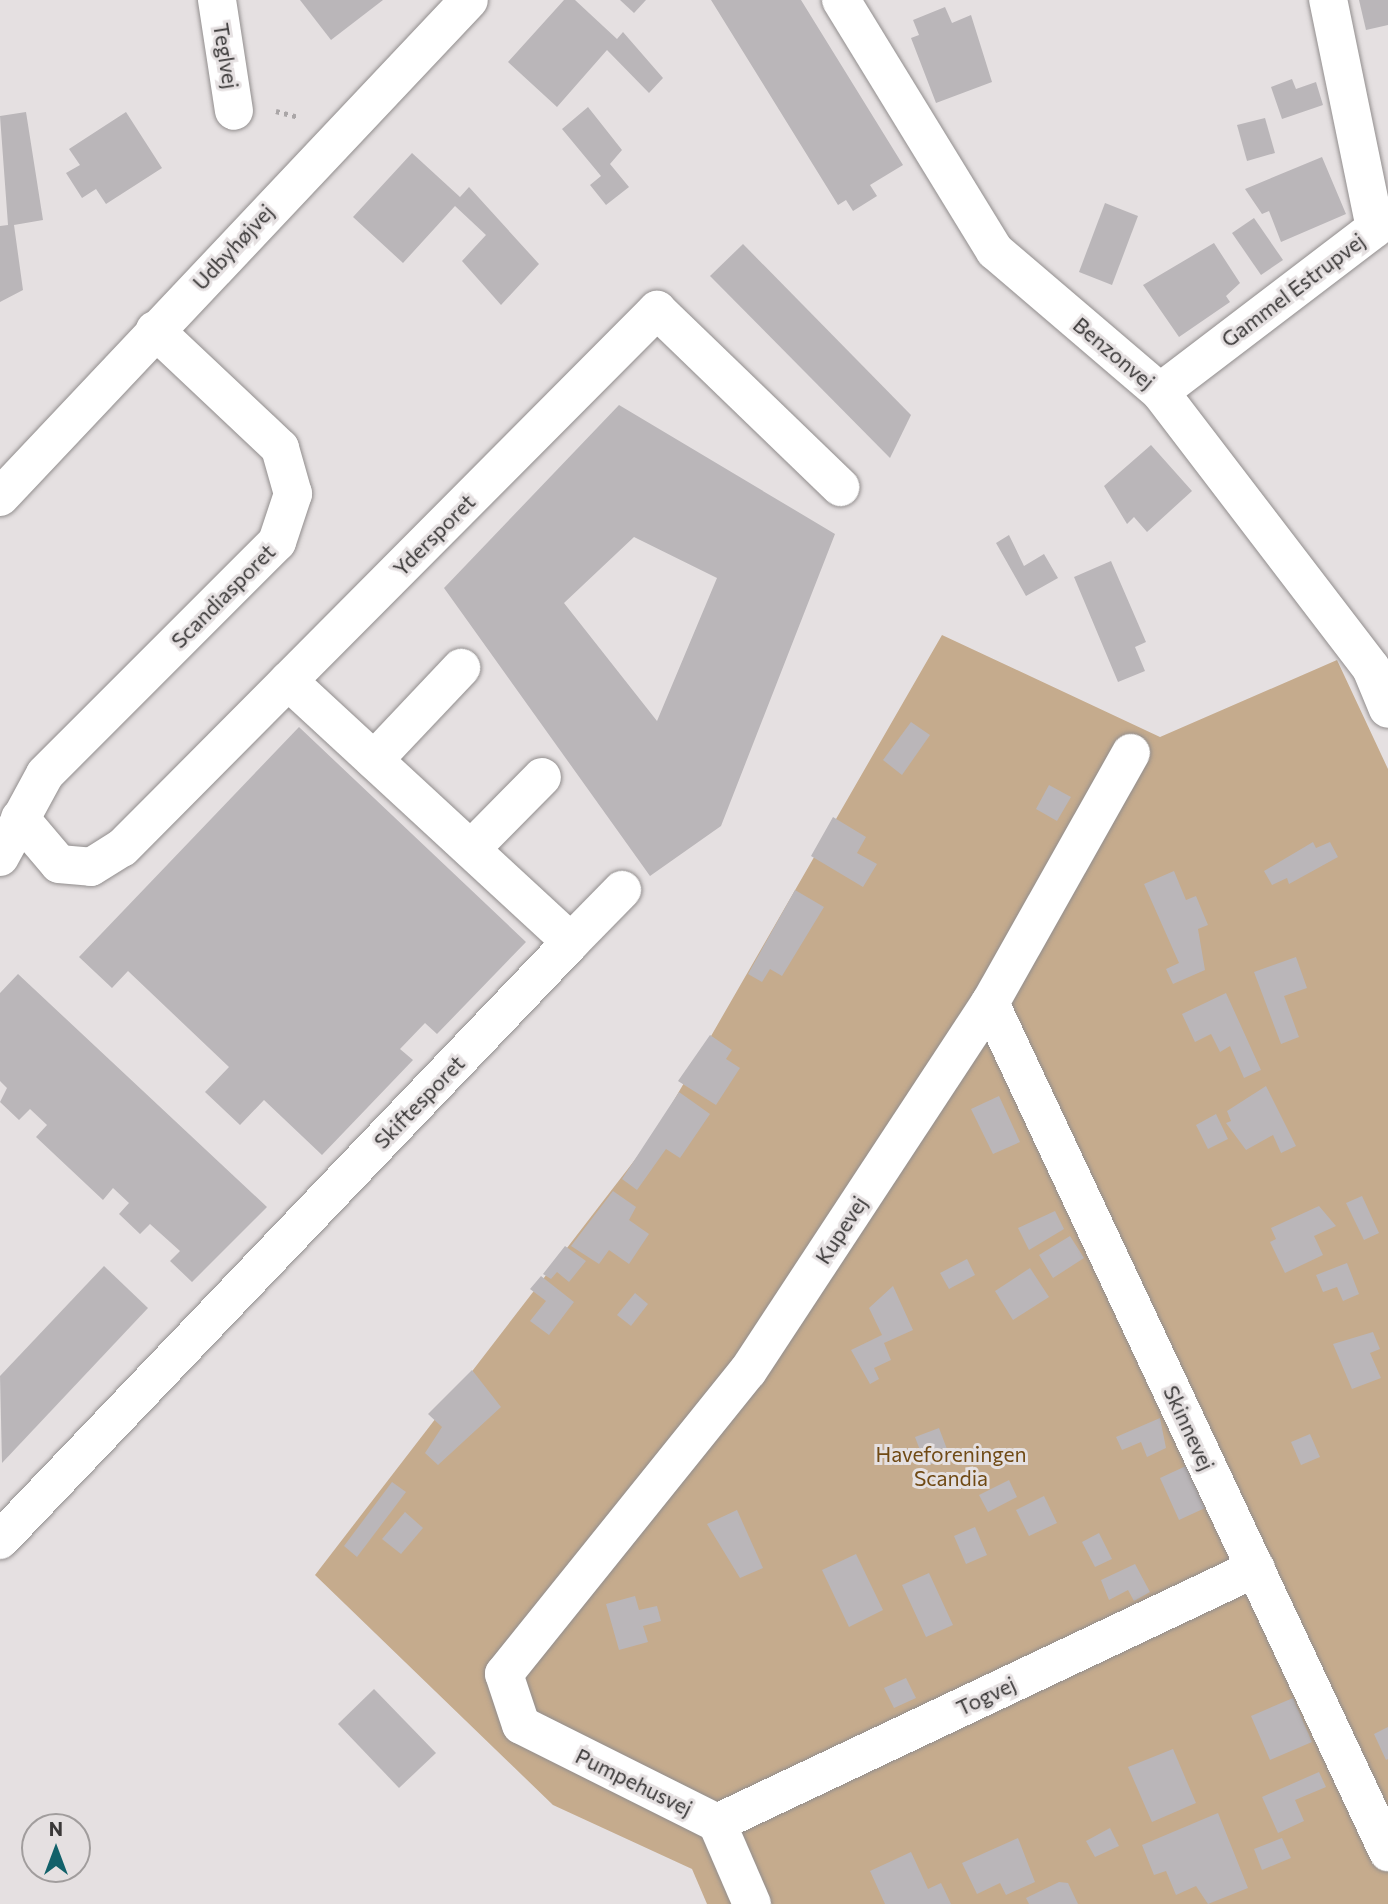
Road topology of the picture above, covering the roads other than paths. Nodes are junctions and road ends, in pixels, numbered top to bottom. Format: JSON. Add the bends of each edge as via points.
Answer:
{"nodes":[{"id":1,"x":217,"y":0,"type":"edge"},
{"id":2,"x":469,"y":0,"type":"edge"},
{"id":3,"x":841,"y":0,"type":"edge"},
{"id":4,"x":1328,"y":0,"type":"edge"},
{"id":5,"x":234,"y":111,"type":"road end"},
{"id":6,"x":155,"y":330,"type":"junction"},
{"id":7,"x":1160,"y":392,"type":"junction"},
{"id":8,"x":840,"y":487,"type":"dead end"},
{"id":9,"x":0,"y":497,"type":"edge"},
{"id":10,"x":461,"y":668,"type":"dead end"},
{"id":11,"x":288,"y":681,"type":"junction"},
{"id":12,"x":1388,"y":709,"type":"edge"},
{"id":13,"x":1131,"y":753,"type":"dead end"},
{"id":14,"x":374,"y":760,"type":"junction"},
{"id":15,"x":542,"y":777,"type":"dead end"},
{"id":16,"x":20,"y":818,"type":"junction"},
{"id":17,"x":471,"y":849,"type":"junction"},
{"id":18,"x":0,"y":857,"type":"edge"},
{"id":19,"x":622,"y":890,"type":"dead end"},
{"id":20,"x":571,"y":942,"type":"junction"},
{"id":21,"x":990,"y":1003,"type":"junction"},
{"id":22,"x":0,"y":1540,"type":"edge"},
{"id":23,"x":1255,"y":1568,"type":"junction"},
{"id":24,"x":503,"y":1674,"type":"joint"},
{"id":25,"x":717,"y":1823,"type":"junction"},
{"id":26,"x":1388,"y":1853,"type":"edge"},
{"id":27,"x":752,"y":1904,"type":"edge"}],
"edges":[{"from":1,"to":5,"type":"street","name":"Teglvej"},
{"from":2,"to":6,"type":"street","name":"Udbyhøjvej"},
{"from":3,"to":7,"type":"street","name":"Benzonvej","via":[[995,251]]},
{"from":4,"to":7,"type":"street","name":"Gammel Estrupvej","via":[[1375,228]]},
{"from":6,"to":9,"type":"street","name":"Udbyhøjvej"},
{"from":6,"to":16,"type":"street","name":"Scandiasporet","via":[[279,448],[293,494],[277,542],[45,774]]},
{"from":7,"to":12,"type":"street","name":"Benzonvej","via":[[1371,668]]},
{"from":8,"to":11,"type":"street","name":"Ydersporet","via":[[657,310]]},
{"from":10,"to":14,"type":"street"},
{"from":11,"to":14,"type":"street"},
{"from":11,"to":16,"type":"street","name":"Ydersporet","via":[[122,848],[92,867],[59,864]]},
{"from":13,"to":21,"type":"street","name":"Kupevej"},
{"from":14,"to":17,"type":"street"},
{"from":15,"to":17,"type":"street"},
{"from":16,"to":18,"type":"street","name":"Scandiasporet"},
{"from":17,"to":20,"type":"street"},
{"from":19,"to":20,"type":"street","name":"Skiftesporet"},
{"from":20,"to":22,"type":"street","name":"Skiftesporet"},
{"from":21,"to":23,"type":"street","name":"Skinnevej"},
{"from":21,"to":24,"type":"street","name":"Kupevej","via":[[748,1371]]},
{"from":23,"to":25,"type":"street","name":"Togvej"},
{"from":23,"to":26,"type":"street","name":"Skinnevej"},
{"from":24,"to":25,"type":"street","name":"Pumpehusvej","via":[[521,1725]]},
{"from":25,"to":27,"type":"street","name":"Pumpehusvej"}]}
